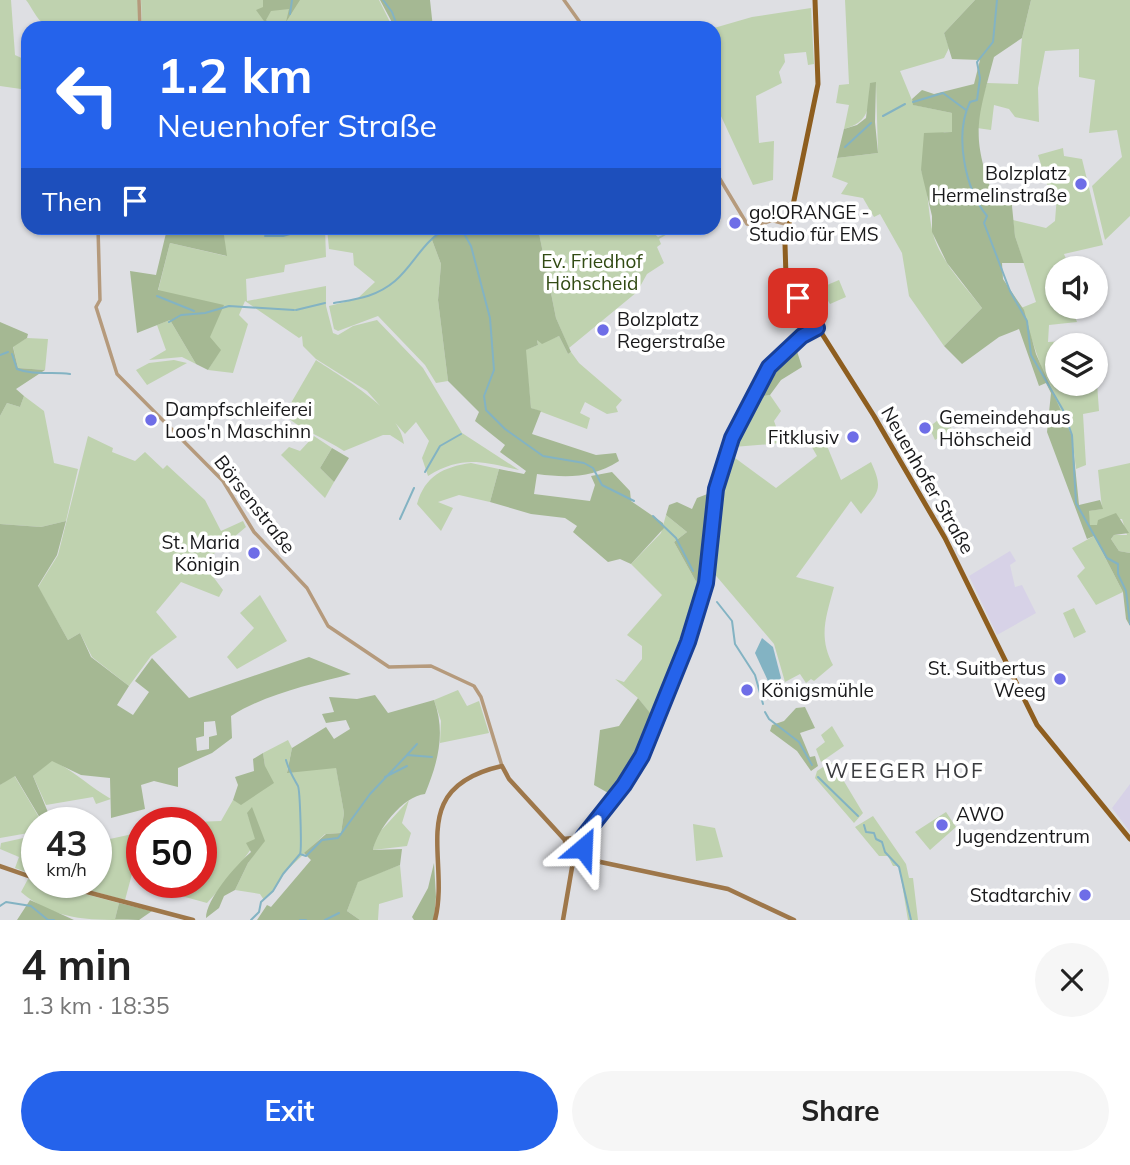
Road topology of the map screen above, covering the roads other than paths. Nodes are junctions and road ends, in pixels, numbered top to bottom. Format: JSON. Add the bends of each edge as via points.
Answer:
{"nodes":[{"id":1,"x":139,"y":0,"type":"edge"},
{"id":2,"x":564,"y":0,"type":"edge"},
{"id":3,"x":815,"y":0,"type":"edge"},
{"id":4,"x":140,"y":21,"type":"edge"},
{"id":5,"x":579,"y":21,"type":"edge"},
{"id":6,"x":721,"y":181,"type":"edge"},
{"id":7,"x":791,"y":214,"type":"junction"},
{"id":8,"x":783,"y":217,"type":"junction"},
{"id":9,"x":772,"y":221,"type":"junction"},
{"id":10,"x":789,"y":223,"type":"junction"},
{"id":11,"x":98,"y":235,"type":"edge"},
{"id":12,"x":815,"y":325,"type":"junction"},
{"id":13,"x":502,"y":766,"type":"junction"},
{"id":14,"x":583,"y":837,"type":"junction"},
{"id":15,"x":564,"y":839,"type":"junction"},
{"id":16,"x":1130,"y":839,"type":"edge"},
{"id":17,"x":575,"y":850,"type":"junction"},
{"id":18,"x":588,"y":858,"type":"junction"},
{"id":19,"x":571,"y":865,"type":"junction"},
{"id":20,"x":0,"y":866,"type":"edge"},
{"id":21,"x":21,"y":873,"type":"edge"},
{"id":22,"x":110,"y":898,"type":"edge"},
{"id":23,"x":193,"y":920,"type":"edge"},
{"id":24,"x":435,"y":920,"type":"edge"},
{"id":25,"x":563,"y":920,"type":"edge"},
{"id":26,"x":794,"y":920,"type":"edge"}],
"edges":[{"from":1,"to":4,"type":"street"},
{"from":2,"to":5,"type":"street"},
{"from":3,"to":7,"type":"main road","via":[[818,84]]},
{"from":6,"to":9,"type":"street","via":[[744,221],[750,225]]},
{"from":7,"to":8,"type":"street"},
{"from":7,"to":10,"type":"main road"},
{"from":8,"to":9,"type":"street"},
{"from":8,"to":10,"type":"street"},
{"from":9,"to":10,"type":"street"},
{"from":10,"to":12,"type":"main road","name":"Neuenhofer Straße","via":[[784,261],[789,284]]},
{"from":11,"to":13,"type":"street","name":"Börsenstraße","via":[[100,301],[96,307],[117,374],[219,477],[254,532],[307,588],[328,626],[391,668],[428,665],[474,686]]},
{"from":12,"to":14,"type":"main road","via":[[769,367],[732,438],[716,489],[702,598],[663,709],[624,785]]},
{"from":12,"to":16,"type":"main road","name":"Neuenhofer Straße","via":[[944,536],[1034,722]]},
{"from":13,"to":15,"type":"main road"},
{"from":13,"to":24,"type":"main road","via":[[465,782],[442,811],[435,840]]},
{"from":14,"to":15,"type":"main road"},
{"from":14,"to":17,"type":"main road"},
{"from":14,"to":18,"type":"main road"},
{"from":15,"to":17,"type":"main road"},
{"from":15,"to":19,"type":"main road"},
{"from":17,"to":18,"type":"main road"},
{"from":17,"to":19,"type":"main road"},
{"from":18,"to":19,"type":"main road"},
{"from":18,"to":26,"type":"main road","via":[[728,889]]},
{"from":19,"to":25,"type":"main road"},
{"from":20,"to":21,"type":"main road"},
{"from":22,"to":23,"type":"main road"}]}
